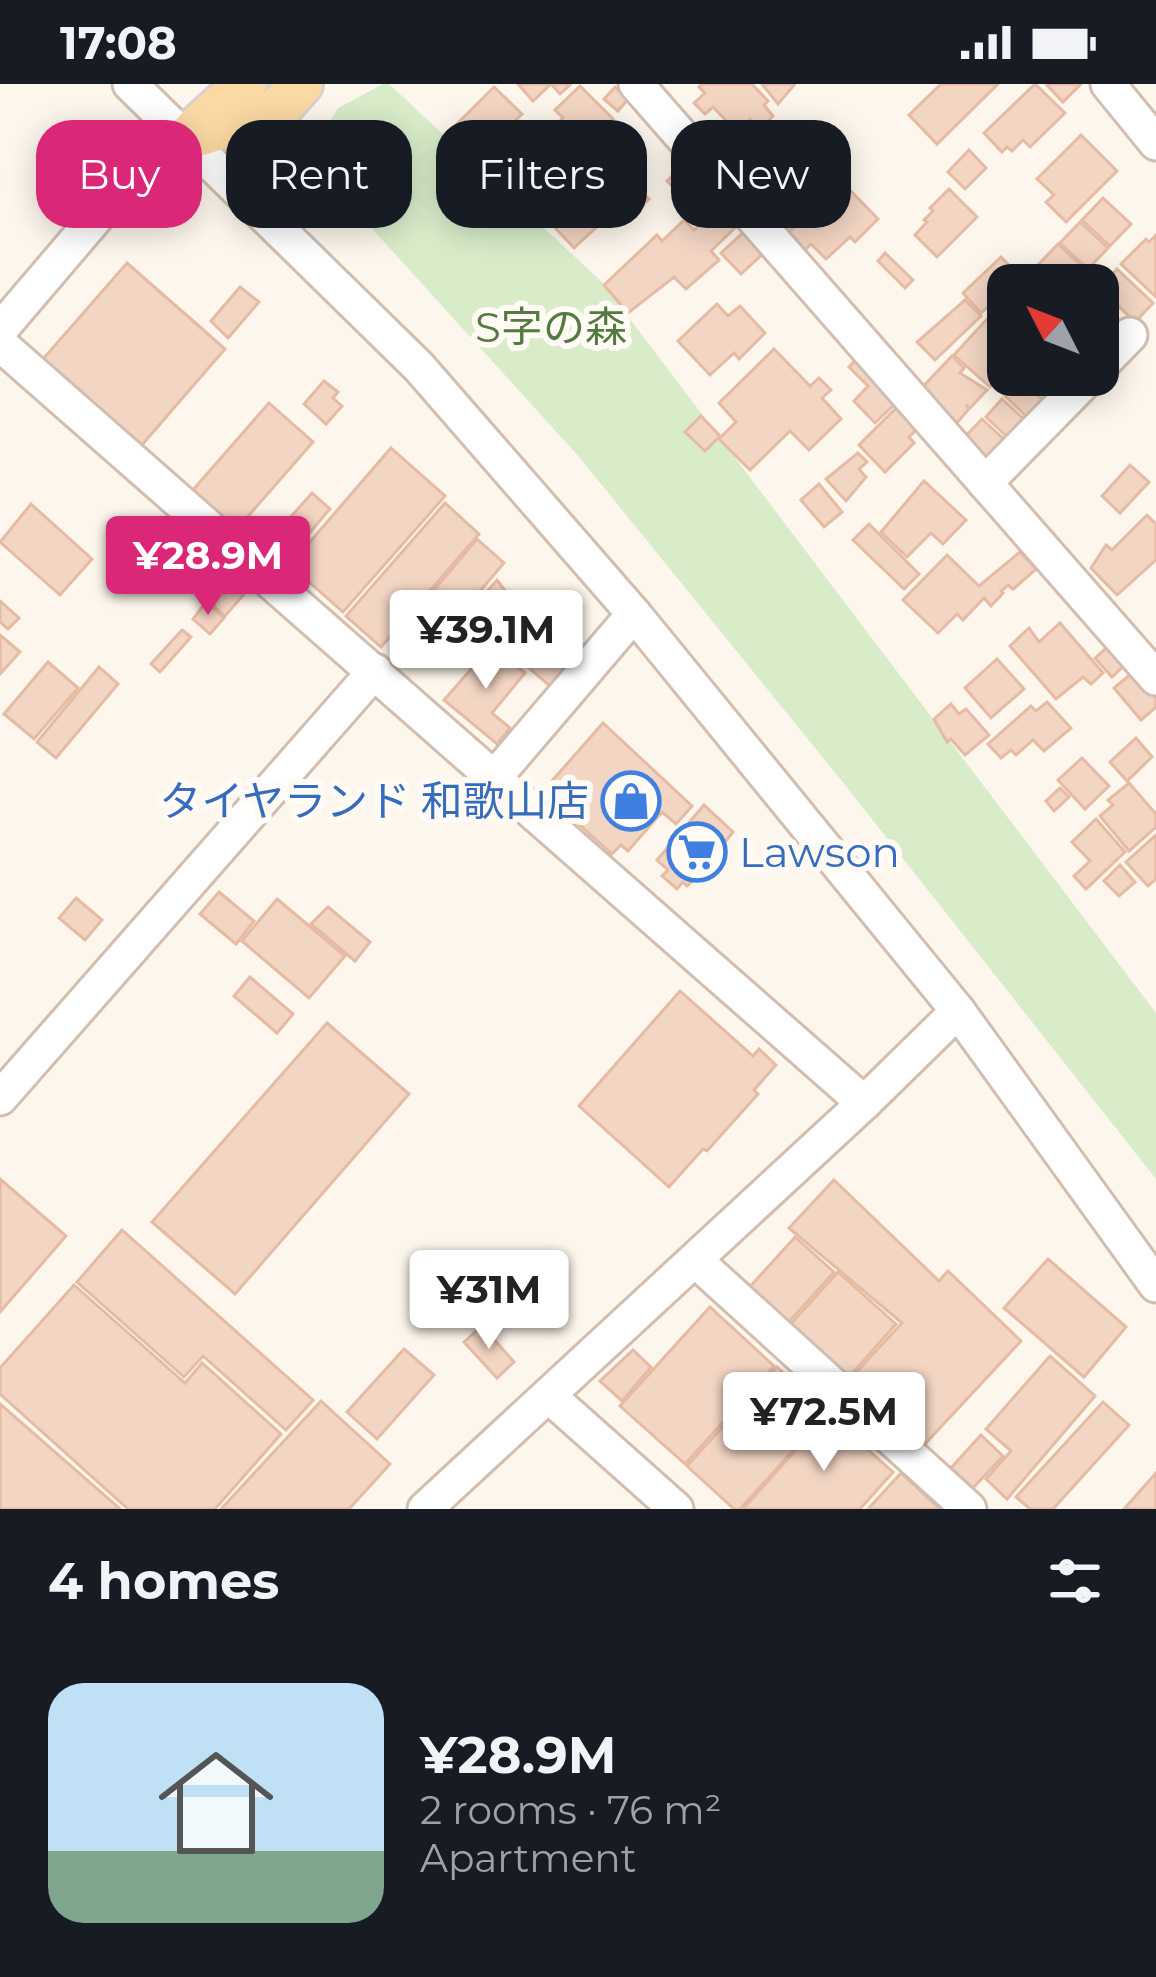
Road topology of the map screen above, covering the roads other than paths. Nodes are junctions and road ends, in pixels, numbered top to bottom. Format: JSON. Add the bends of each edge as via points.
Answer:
{"nodes":[{"id":1,"x":130,"y":84,"type":"edge"},
{"id":2,"x":245,"y":84,"type":"edge"},
{"id":3,"x":301,"y":84,"type":"edge"},
{"id":4,"x":636,"y":84,"type":"edge"},
{"id":5,"x":1108,"y":84,"type":"edge"},
{"id":6,"x":167,"y":120,"type":"edge"},
{"id":7,"x":202,"y":123,"type":"edge"},
{"id":8,"x":202,"y":133,"type":"edge"},
{"id":9,"x":1156,"y":143,"type":"edge"},
{"id":10,"x":202,"y":154,"type":"edge"},
{"id":11,"x":87,"y":228,"type":"edge"},
{"id":12,"x":0,"y":330,"type":"edge"},
{"id":13,"x":1130,"y":335,"type":"dead end"},
{"id":14,"x":0,"y":344,"type":"edge"},
{"id":15,"x":1119,"y":346,"type":"edge"},
{"id":16,"x":1070,"y":396,"type":"edge"},
{"id":17,"x":985,"y":483,"type":"junction"},
{"id":18,"x":634,"y":614,"type":"junction"},
{"id":19,"x":375,"y":670,"type":"junction"},
{"id":20,"x":1156,"y":678,"type":"edge"},
{"id":21,"x":495,"y":777,"type":"junction"},
{"id":22,"x":958,"y":1010,"type":"junction"},
{"id":23,"x":0,"y":1098,"type":"edge"},
{"id":24,"x":864,"y":1103,"type":"junction"},
{"id":25,"x":695,"y":1260,"type":"junction"},
{"id":26,"x":1156,"y":1286,"type":"edge"},
{"id":27,"x":549,"y":1396,"type":"junction"},
{"id":28,"x":425,"y":1509,"type":"edge"},
{"id":29,"x":676,"y":1509,"type":"edge"},
{"id":30,"x":969,"y":1509,"type":"edge"}],
"edges":[{"from":1,"to":6,"type":"street"},
{"from":2,"to":7,"type":"main road"},
{"from":3,"to":8,"type":"main road","via":[[276,112]]},
{"from":4,"to":17,"type":"street"},
{"from":5,"to":9,"type":"street"},
{"from":10,"to":18,"type":"street","via":[[418,367]]},
{"from":11,"to":12,"type":"street"},
{"from":13,"to":15,"type":"street"},
{"from":14,"to":19,"type":"street"},
{"from":16,"to":17,"type":"street"},
{"from":17,"to":20,"type":"street"},
{"from":18,"to":21,"type":"street"},
{"from":18,"to":22,"type":"street"},
{"from":19,"to":21,"type":"street"},
{"from":19,"to":23,"type":"street"},
{"from":21,"to":24,"type":"street"},
{"from":22,"to":24,"type":"street"},
{"from":22,"to":26,"type":"street"},
{"from":24,"to":25,"type":"street"},
{"from":25,"to":27,"type":"street"},
{"from":25,"to":30,"type":"street"},
{"from":27,"to":28,"type":"street"},
{"from":27,"to":29,"type":"street"}]}
